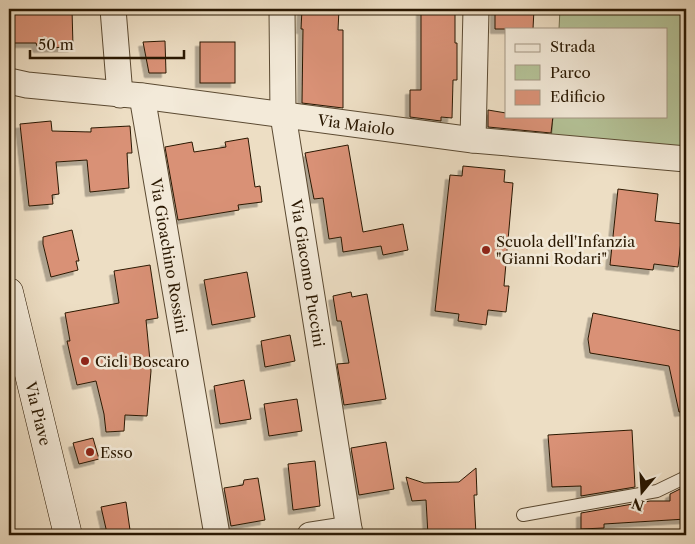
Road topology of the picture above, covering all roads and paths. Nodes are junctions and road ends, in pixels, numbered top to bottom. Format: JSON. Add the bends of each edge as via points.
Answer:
{"nodes":[{"id":1,"x":113,"y":9,"type":"edge"},
{"id":2,"x":282,"y":9,"type":"edge"},
{"id":3,"x":476,"y":9,"type":"edge"},
{"id":4,"x":15,"y":86,"type":"edge"},
{"id":5,"x":131,"y":96,"type":"junction"},
{"id":6,"x":283,"y":116,"type":"junction"},
{"id":7,"x":474,"y":140,"type":"junction"},
{"id":8,"x":686,"y":159,"type":"edge"},
{"id":9,"x":9,"y":292,"type":"edge"},
{"id":10,"x":686,"y":477,"type":"edge"},
{"id":11,"x":523,"y":515,"type":"dead end"},
{"id":12,"x":350,"y":532,"type":"edge"},
{"id":13,"x":68,"y":535,"type":"edge"},
{"id":14,"x":217,"y":535,"type":"edge"},
{"id":15,"x":310,"y":535,"type":"edge"}],
"edges":[{"from":1,"to":5,"type":"street","name":"Via Gioachino Rossini"},
{"from":2,"to":6,"type":"street","name":"Via Giacomo Puccini"},
{"from":3,"to":7,"type":"street"},
{"from":4,"to":5,"type":"street","name":"Via Maiolo","via":[[74,88]]},
{"from":5,"to":6,"type":"street","name":"Via Maiolo"},
{"from":5,"to":14,"type":"street","name":"Via Gioachino Rossini"},
{"from":6,"to":7,"type":"street","name":"Via Maiolo"},
{"from":6,"to":12,"type":"street","name":"Via Giacomo Puccini"},
{"from":7,"to":8,"type":"street","name":"Via Maiolo"},
{"from":9,"to":13,"type":"main road","name":"Via Piave"},
{"from":10,"to":11,"type":"lane","via":[[657,491]]},
{"from":12,"to":15,"type":"street"}]}
